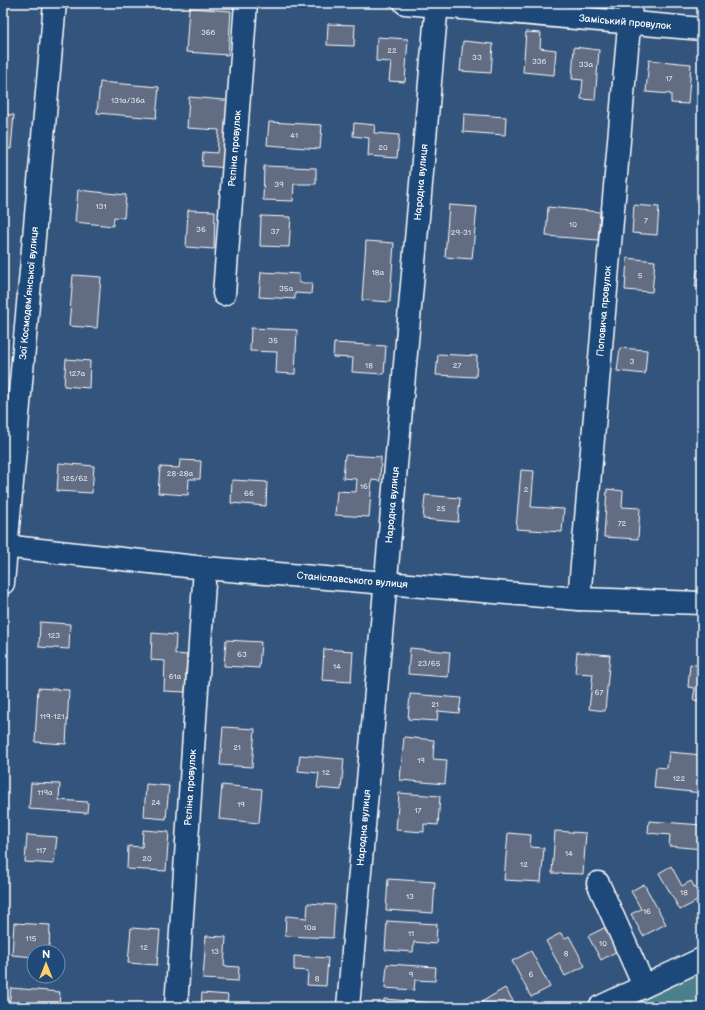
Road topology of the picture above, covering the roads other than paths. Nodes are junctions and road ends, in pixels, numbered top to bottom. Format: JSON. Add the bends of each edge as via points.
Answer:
{"nodes":[{"id":1,"x":55,"y":3,"type":"edge"},
{"id":2,"x":246,"y":3,"type":"edge"},
{"id":3,"x":405,"y":3,"type":"edge"},
{"id":4,"x":436,"y":4,"type":"edge"},
{"id":5,"x":630,"y":13,"type":"edge"},
{"id":6,"x":702,"y":29,"type":"edge"},
{"id":7,"x":224,"y":294,"type":"dead end"},
{"id":8,"x":4,"y":546,"type":"edge"},
{"id":9,"x":205,"y":568,"type":"junction"},
{"id":10,"x":3,"y":583,"type":"edge"},
{"id":11,"x":386,"y":583,"type":"junction"},
{"id":12,"x":579,"y":599,"type":"junction"},
{"id":13,"x":702,"y":603,"type":"edge"},
{"id":14,"x":598,"y":884,"type":"dead end"},
{"id":15,"x":702,"y":959,"type":"edge"},
{"id":16,"x":644,"y":986,"type":"junction"},
{"id":17,"x":176,"y":1007,"type":"edge"},
{"id":18,"x":348,"y":1007,"type":"edge"},
{"id":19,"x":600,"y":1007,"type":"edge"}],
"edges":[{"from":1,"to":8,"type":"street","name":"Зої Космодем’янської вулиця"},
{"from":2,"to":7,"type":"street","name":"Рєпіна провулок"},
{"from":3,"to":4,"type":"street","name":"Заміський провулок"},
{"from":4,"to":5,"type":"street","name":"Заміський провулок"},
{"from":4,"to":11,"type":"street","name":"Народна вулиця"},
{"from":5,"to":6,"type":"street","name":"Заміський провулок"},
{"from":5,"to":12,"type":"street","name":"Поповича провулок"},
{"from":8,"to":9,"type":"street","name":"Станіславського вулиця"},
{"from":8,"to":10,"type":"street","name":"Зої Космодем’янської вулиця"},
{"from":9,"to":11,"type":"street","name":"Станіславського вулиця"},
{"from":9,"to":17,"type":"street","name":"Рєпіна провулок"},
{"from":11,"to":12,"type":"street","name":"Станіславського вулиця"},
{"from":11,"to":18,"type":"street","name":"Народна вулиця"},
{"from":12,"to":13,"type":"street","name":"Станіславського вулиця"},
{"from":14,"to":16,"type":"street"},
{"from":15,"to":16,"type":"street"},
{"from":16,"to":19,"type":"street"}]}
